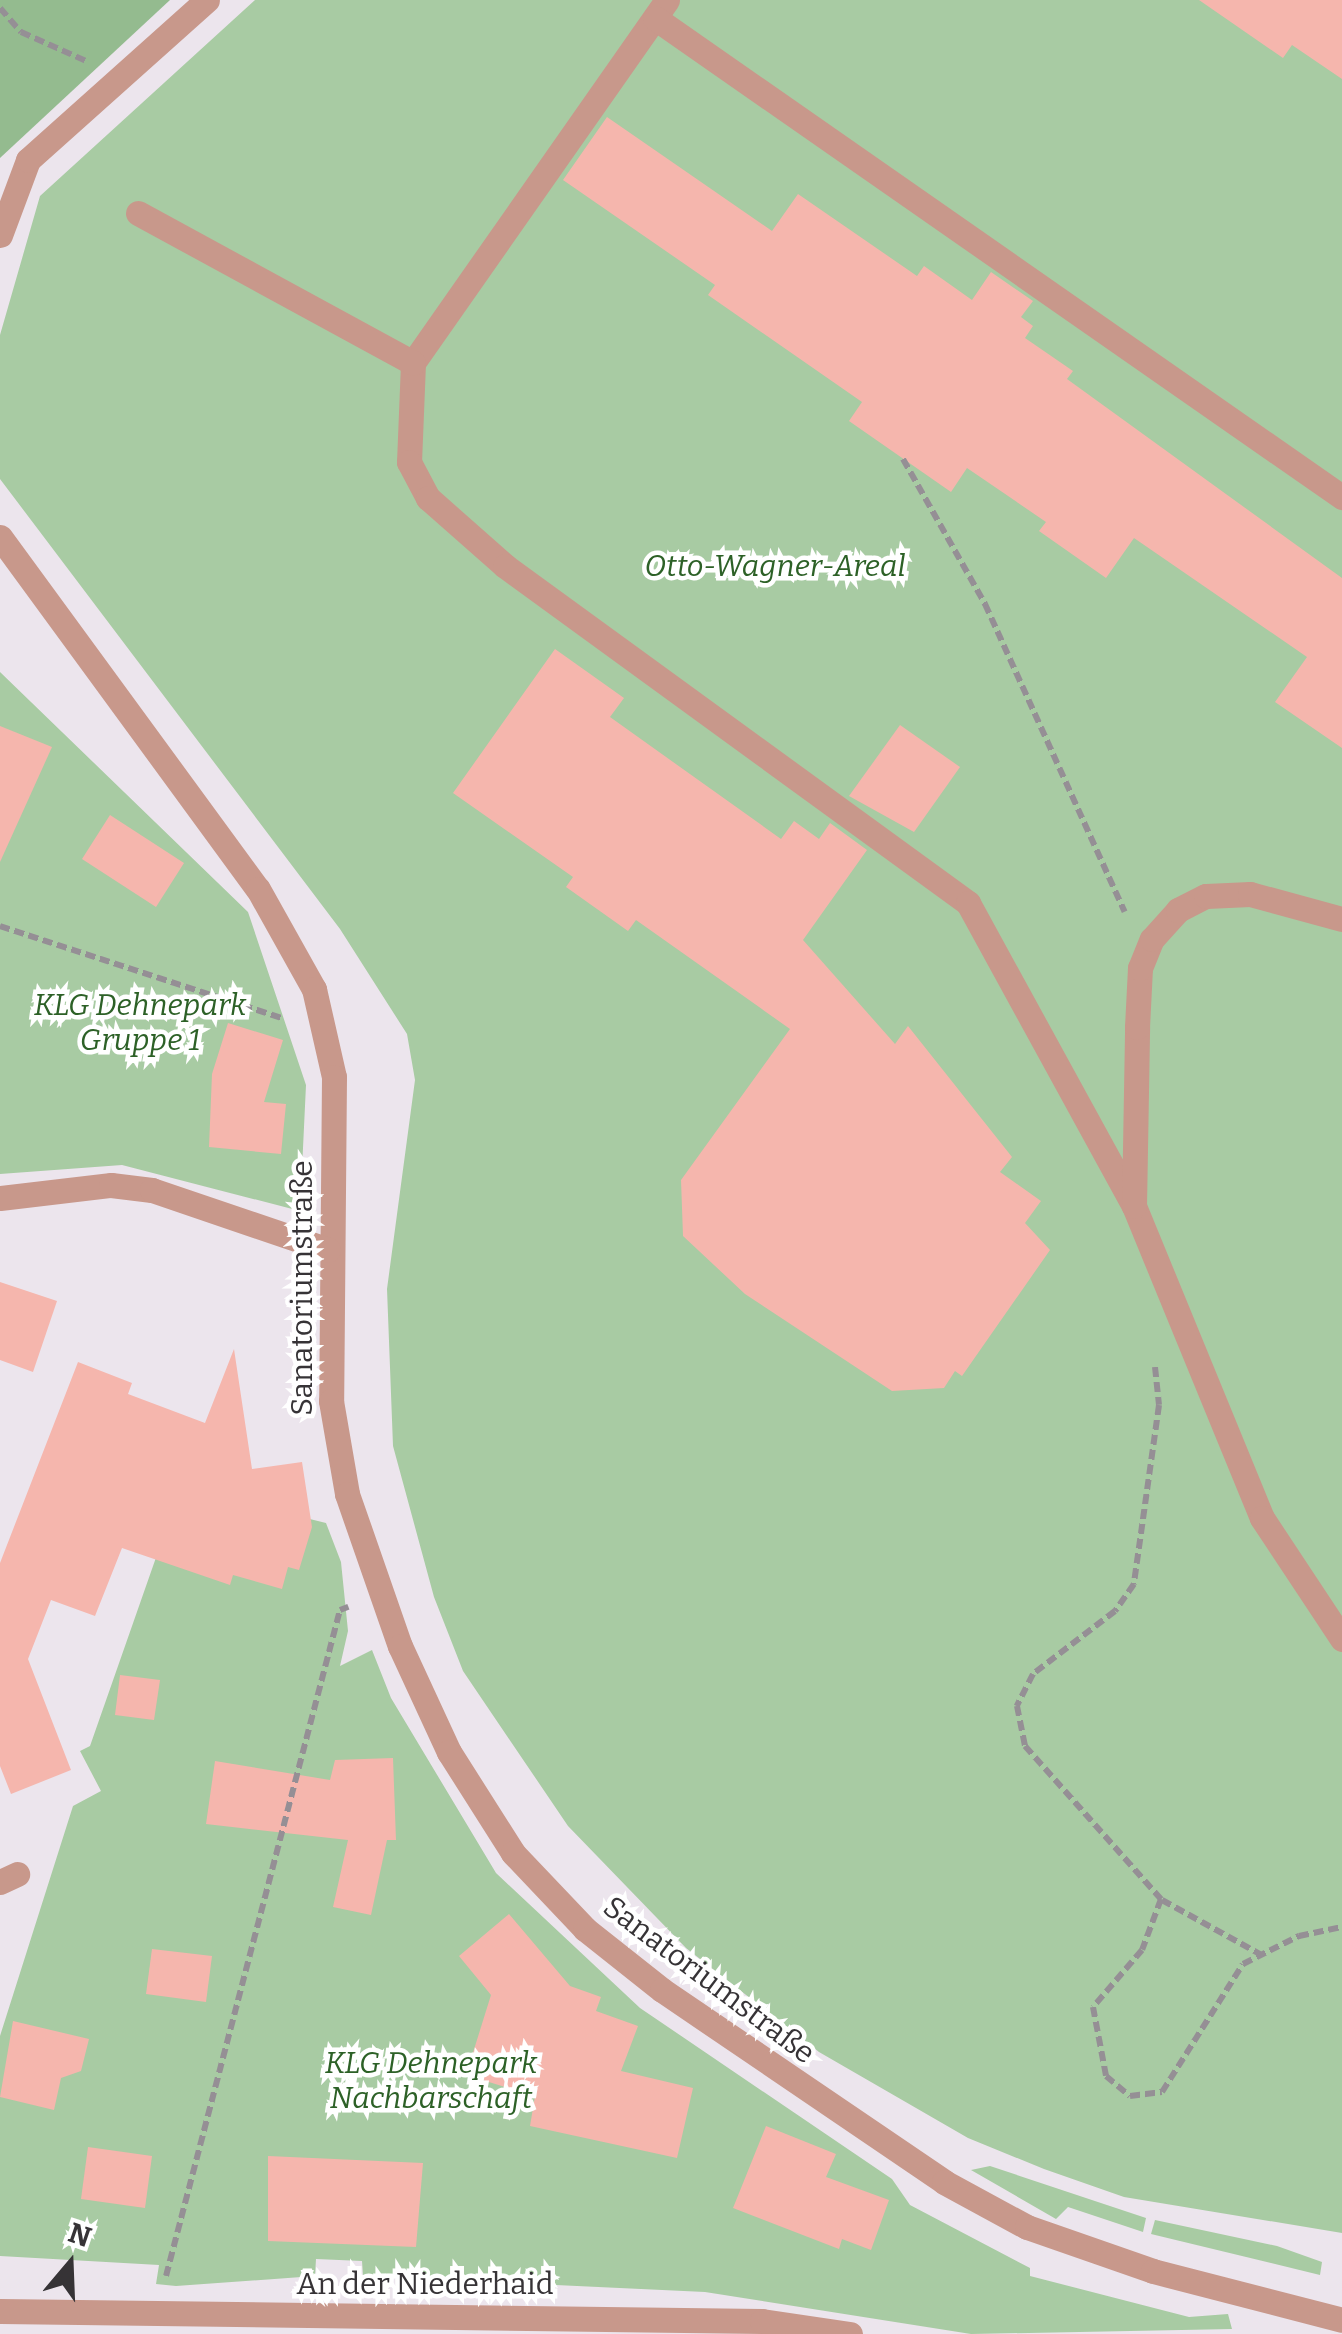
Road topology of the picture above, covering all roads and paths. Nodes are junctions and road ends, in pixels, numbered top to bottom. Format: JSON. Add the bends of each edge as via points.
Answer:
{"nodes":[{"id":1,"x":207,"y":0,"type":"edge"},
{"id":2,"x":0,"y":8,"type":"edge"},
{"id":3,"x":661,"y":9,"type":"edge"},
{"id":4,"x":126,"y":73,"type":"junction"},
{"id":5,"x":138,"y":213,"type":"dead end"},
{"id":6,"x":0,"y":235,"type":"edge"},
{"id":7,"x":413,"y":363,"type":"junction"},
{"id":8,"x":904,"y":459,"type":"dead end"},
{"id":9,"x":1342,"y":496,"type":"edge"},
{"id":10,"x":0,"y":537,"type":"edge"},
{"id":11,"x":1342,"y":920,"type":"edge"},
{"id":12,"x":0,"y":926,"type":"edge"},
{"id":13,"x":1146,"y":952,"type":"junction"},
{"id":14,"x":329,"y":1036,"type":"junction"},
{"id":15,"x":0,"y":1198,"type":"edge"},
{"id":16,"x":1134,"y":1206,"type":"junction"},
{"id":17,"x":328,"y":1250,"type":"junction"},
{"id":18,"x":1150,"y":1349,"type":"dead end"},
{"id":19,"x":380,"y":1594,"type":"junction"},
{"id":20,"x":1342,"y":1639,"type":"edge"},
{"id":21,"x":1161,"y":1900,"type":"junction"},
{"id":22,"x":1342,"y":1927,"type":"edge"},
{"id":23,"x":1261,"y":1955,"type":"junction"},
{"id":24,"x":0,"y":2311,"type":"edge"},
{"id":25,"x":154,"y":2316,"type":"junction"},
{"id":26,"x":1342,"y":2320,"type":"edge"},
{"id":27,"x":639,"y":2327,"type":"edge"},
{"id":28,"x":850,"y":2334,"type":"edge"}],
"edges":[{"from":1,"to":4,"type":"street"},
{"from":2,"to":4,"type":"path","via":[[21,32]]},
{"from":3,"to":7,"type":"street"},
{"from":3,"to":9,"type":"street"},
{"from":4,"to":6,"type":"street","via":[[28,160]]},
{"from":5,"to":7,"type":"street"},
{"from":7,"to":16,"type":"street","via":[[409,462],[428,498],[505,566],[968,904]]},
{"from":8,"to":13,"type":"path","via":[[986,604],[1094,853]]},
{"from":10,"to":14,"type":"street","name":"Sanatoriumstraße","via":[[258,889],[314,989]]},
{"from":11,"to":13,"type":"street","via":[[1250,894],[1206,896],[1178,910]]},
{"from":12,"to":14,"type":"path"},
{"from":13,"to":16,"type":"street","via":[[1136,1027]]},
{"from":14,"to":17,"type":"street","name":"Sanatoriumstraße"},
{"from":15,"to":17,"type":"street","via":[[111,1185],[152,1190]]},
{"from":16,"to":20,"type":"street","via":[[1262,1518]]},
{"from":17,"to":19,"type":"street","name":"Sanatoriumstraße","via":[[331,1401],[347,1494]]},
{"from":18,"to":21,"type":"path","via":[[1160,1391],[1134,1584],[1115,1611],[1033,1674],[1017,1718],[1026,1746]]},
{"from":19,"to":25,"type":"path","via":[[340,1610]]},
{"from":19,"to":26,"type":"street","name":"Sanatoriumstraße","via":[[449,1752],[514,1854],[585,1929],[716,2032],[846,2122],[1028,2227],[1153,2271]]},
{"from":21,"to":23,"type":"path"},
{"from":21,"to":23,"type":"path","via":[[1142,1950],[1093,2007],[1098,2058],[1118,2092],[1142,2098],[1162,2092],[1178,2076],[1225,1983]]},
{"from":22,"to":23,"type":"path"},
{"from":24,"to":25,"type":"street","name":"An der Niederhaid"},
{"from":25,"to":27,"type":"street","name":"An der Niederhaid"},
{"from":27,"to":28,"type":"street","name":"An der Niederhaid","via":[[762,2321]]}]}
